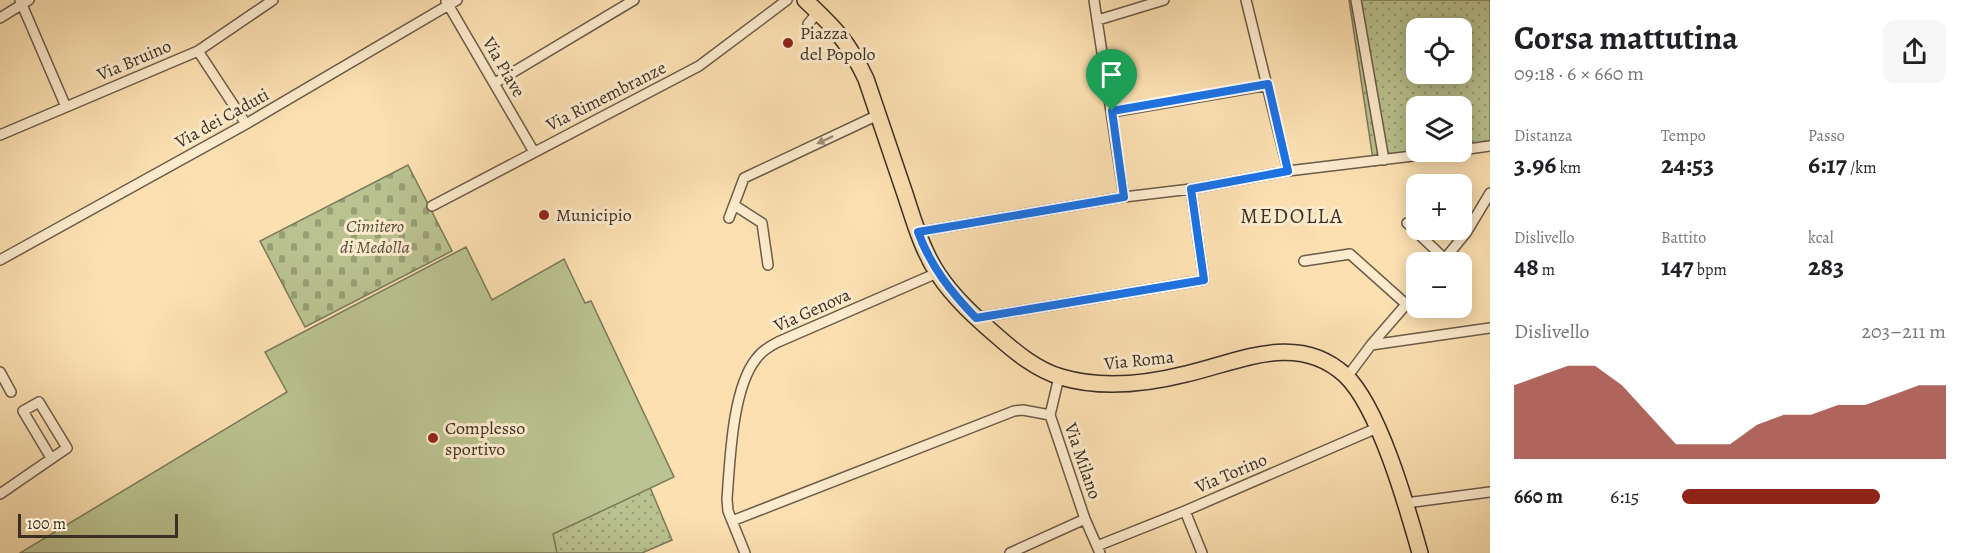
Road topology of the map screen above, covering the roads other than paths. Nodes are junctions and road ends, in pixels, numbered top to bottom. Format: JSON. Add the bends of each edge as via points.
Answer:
{"nodes":[{"id":1,"x":273,"y":0,"type":"edge"},
{"id":2,"x":634,"y":0,"type":"edge"},
{"id":3,"x":787,"y":0,"type":"edge"},
{"id":4,"x":805,"y":0,"type":"edge"},
{"id":5,"x":1094,"y":0,"type":"edge"},
{"id":6,"x":1164,"y":0,"type":"edge"},
{"id":7,"x":1246,"y":0,"type":"edge"},
{"id":8,"x":1356,"y":0,"type":"edge"},
{"id":9,"x":24,"y":1,"type":"edge"},
{"id":10,"x":450,"y":2,"type":"edge"},
{"id":11,"x":0,"y":18,"type":"edge"},
{"id":12,"x":1098,"y":20,"type":"junction"},
{"id":13,"x":198,"y":51,"type":"junction"},
{"id":14,"x":495,"y":83,"type":"junction"},
{"id":15,"x":1268,"y":84,"type":"junction"},
{"id":16,"x":66,"y":106,"type":"junction"},
{"id":17,"x":1112,"y":111,"type":"junction"},
{"id":18,"x":878,"y":115,"type":"junction"},
{"id":19,"x":246,"y":124,"type":"junction"},
{"id":20,"x":0,"y":135,"type":"edge"},
{"id":21,"x":1490,"y":146,"type":"edge"},
{"id":22,"x":1472,"y":148,"type":"edge"},
{"id":23,"x":534,"y":152,"type":"junction"},
{"id":24,"x":1406,"y":157,"type":"edge"},
{"id":25,"x":1384,"y":160,"type":"junction"},
{"id":26,"x":1288,"y":171,"type":"junction"},
{"id":27,"x":1191,"y":189,"type":"junction"},
{"id":28,"x":1490,"y":193,"type":"edge"},
{"id":29,"x":1124,"y":197,"type":"junction"},
{"id":30,"x":734,"y":205,"type":"junction"},
{"id":31,"x":432,"y":206,"type":"dead end"},
{"id":32,"x":729,"y":218,"type":"dead end"},
{"id":33,"x":918,"y":232,"type":"junction"},
{"id":34,"x":1423,"y":240,"type":"edge"},
{"id":35,"x":1435,"y":252,"type":"edge"},
{"id":36,"x":1451,"y":252,"type":"edge"},
{"id":37,"x":0,"y":260,"type":"edge"},
{"id":38,"x":1304,"y":261,"type":"dead end"},
{"id":39,"x":768,"y":265,"type":"dead end"},
{"id":40,"x":937,"y":273,"type":"junction"},
{"id":41,"x":1406,"y":304,"type":"joint"},
{"id":42,"x":976,"y":318,"type":"junction"},
{"id":43,"x":1490,"y":328,"type":"edge"},
{"id":44,"x":1371,"y":345,"type":"junction"},
{"id":45,"x":0,"y":372,"type":"edge"},
{"id":46,"x":1059,"y":377,"type":"junction"},
{"id":47,"x":1347,"y":377,"type":"junction"},
{"id":48,"x":11,"y":392,"type":"dead end"},
{"id":49,"x":1050,"y":415,"type":"junction"},
{"id":50,"x":1377,"y":428,"type":"junction"},
{"id":51,"x":51,"y":458,"type":"junction"},
{"id":52,"x":1490,"y":492,"type":"edge"},
{"id":53,"x":0,"y":494,"type":"edge"},
{"id":54,"x":1406,"y":503,"type":"junction"},
{"id":55,"x":1185,"y":511,"type":"junction"},
{"id":56,"x":1085,"y":519,"type":"junction"},
{"id":57,"x":732,"y":521,"type":"junction"},
{"id":58,"x":1099,"y":550,"type":"edge"},
{"id":59,"x":745,"y":553,"type":"edge"},
{"id":60,"x":1010,"y":553,"type":"edge"},
{"id":61,"x":1202,"y":553,"type":"edge"},
{"id":62,"x":1420,"y":553,"type":"edge"}],
"edges":[{"from":1,"to":13,"type":"street","name":"Via Bruino"},
{"from":2,"to":14,"type":"street"},
{"from":3,"to":23,"type":"street","name":"Via Rimembranze","via":[[699,66]]},
{"from":4,"to":18,"type":"main road","name":"Via Roma","via":[[813,18],[838,31],[854,54]]},
{"from":5,"to":12,"type":"street"},
{"from":6,"to":12,"type":"street"},
{"from":7,"to":15,"type":"street"},
{"from":8,"to":25,"type":"street"},
{"from":9,"to":11,"type":"street"},
{"from":9,"to":16,"type":"street"},
{"from":10,"to":14,"type":"street","name":"Via Piave"},
{"from":10,"to":19,"type":"street","name":"Via dei Caduti"},
{"from":12,"to":17,"type":"street"},
{"from":13,"to":16,"type":"street","name":"Via Bruino"},
{"from":13,"to":19,"type":"street"},
{"from":14,"to":23,"type":"street","name":"Via Piave"},
{"from":15,"to":17,"type":"street"},
{"from":15,"to":26,"type":"street"},
{"from":16,"to":20,"type":"street","name":"Via Bruino"},
{"from":17,"to":29,"type":"street"},
{"from":18,"to":30,"type":"street","one_way":true,"via":[[744,178]]},
{"from":18,"to":33,"type":"main road","name":"Via Roma"},
{"from":19,"to":37,"type":"street","name":"Via dei Caduti"},
{"from":21,"to":22,"type":"street"},
{"from":23,"to":31,"type":"street","name":"Via Rimembranze"},
{"from":24,"to":25,"type":"street"},
{"from":25,"to":26,"type":"street"},
{"from":26,"to":27,"type":"street"},
{"from":27,"to":29,"type":"street"},
{"from":27,"to":42,"type":"street","via":[[1204,280]]},
{"from":28,"to":36,"type":"street"},
{"from":29,"to":33,"type":"street"},
{"from":30,"to":32,"type":"street"},
{"from":30,"to":39,"type":"street","via":[[762,223]]},
{"from":33,"to":40,"type":"main road","name":"Via Roma"},
{"from":34,"to":35,"type":"street"},
{"from":38,"to":41,"type":"street","via":[[1350,254]]},
{"from":40,"to":42,"type":"main road","name":"Via Roma"},
{"from":40,"to":57,"type":"street","name":"Via Genova","via":[[778,342],[756,358],[737,404],[727,499]]},
{"from":41,"to":44,"type":"street"},
{"from":42,"to":46,"type":"main road","name":"Via Roma","via":[[1019,354]]},
{"from":43,"to":44,"type":"street"},
{"from":44,"to":47,"type":"street"},
{"from":45,"to":48,"type":"street"},
{"from":46,"to":47,"type":"main road","name":"Via Roma","via":[[1089,383],[1151,381],[1276,351],[1320,359]]},
{"from":46,"to":49,"type":"street","name":"Via Milano"},
{"from":47,"to":50,"type":"main road","name":"Via Roma"},
{"from":49,"to":56,"type":"street","name":"Via Milano"},
{"from":49,"to":57,"type":"street","via":[[1014,411]]},
{"from":50,"to":54,"type":"main road","name":"Via Roma"},
{"from":50,"to":55,"type":"street","name":"Via Torino"},
{"from":51,"to":51,"type":"street","via":[[67,448],[39,402],[23,411]]},
{"from":51,"to":53,"type":"street"},
{"from":52,"to":54,"type":"street"},
{"from":54,"to":62,"type":"main road","name":"Via Roma"},
{"from":55,"to":58,"type":"street","name":"Via Torino"},
{"from":55,"to":61,"type":"street"},
{"from":56,"to":58,"type":"street","name":"Via Milano"},
{"from":56,"to":60,"type":"street"},
{"from":57,"to":59,"type":"street","name":"Via Genova"}]}
